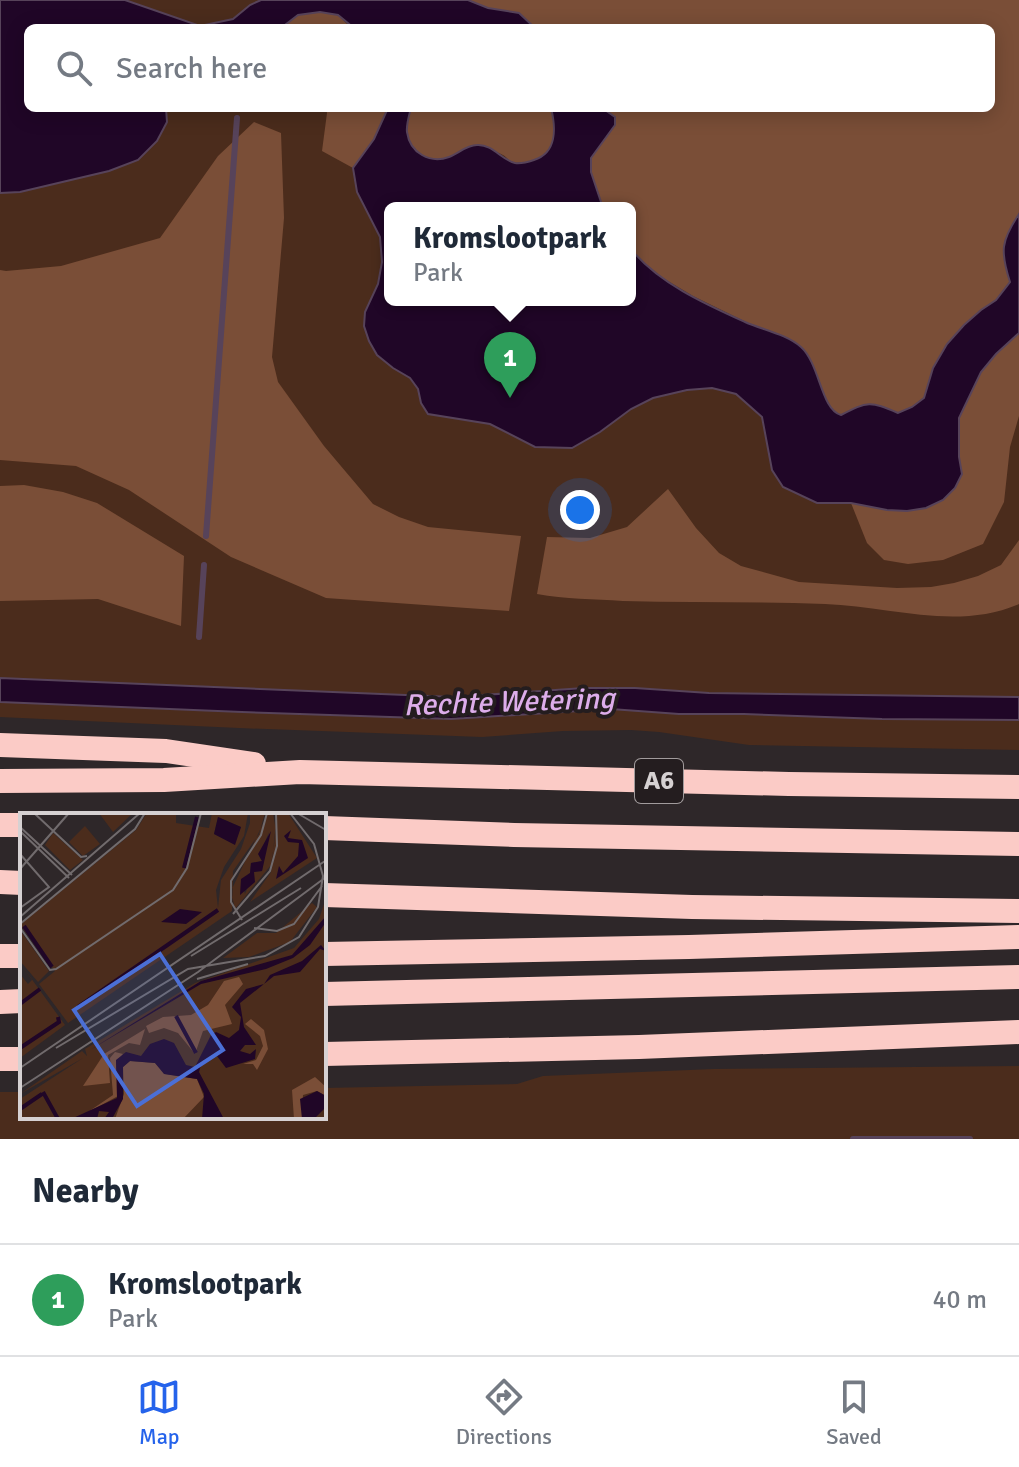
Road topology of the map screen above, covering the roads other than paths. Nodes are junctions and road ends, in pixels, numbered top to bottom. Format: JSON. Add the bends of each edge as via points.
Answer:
{"nodes":[{"id":1,"x":0,"y":745,"type":"edge"},
{"id":2,"x":300,"y":772,"type":"junction"},
{"id":3,"x":0,"y":781,"type":"edge"},
{"id":4,"x":1019,"y":787,"type":"edge"},
{"id":5,"x":326,"y":828,"type":"edge"},
{"id":6,"x":1019,"y":844,"type":"edge"},
{"id":7,"x":0,"y":882,"type":"edge"},
{"id":8,"x":20,"y":883,"type":"edge"},
{"id":9,"x":326,"y":895,"type":"edge"},
{"id":10,"x":1019,"y":911,"type":"edge"},
{"id":11,"x":1019,"y":937,"type":"edge"},
{"id":12,"x":326,"y":954,"type":"edge"},
{"id":13,"x":1019,"y":977,"type":"edge"},
{"id":14,"x":326,"y":994,"type":"edge"},
{"id":15,"x":20,"y":1001,"type":"edge"},
{"id":16,"x":0,"y":1002,"type":"edge"},
{"id":17,"x":1019,"y":1032,"type":"edge"},
{"id":18,"x":326,"y":1054,"type":"edge"}],
"edges":[{"from":1,"to":2,"type":"highway","number":"A6","via":[[166,751]]},
{"from":2,"to":3,"type":"highway","number":"A6"},
{"from":2,"to":4,"type":"highway","number":"A6"},
{"from":5,"to":6,"type":"highway","number":"A6"},
{"from":7,"to":8,"type":"highway"},
{"from":9,"to":10,"type":"highway"},
{"from":11,"to":12,"type":"highway"},
{"from":13,"to":14,"type":"highway"},
{"from":15,"to":16,"type":"highway"},
{"from":17,"to":18,"type":"highway"}]}
